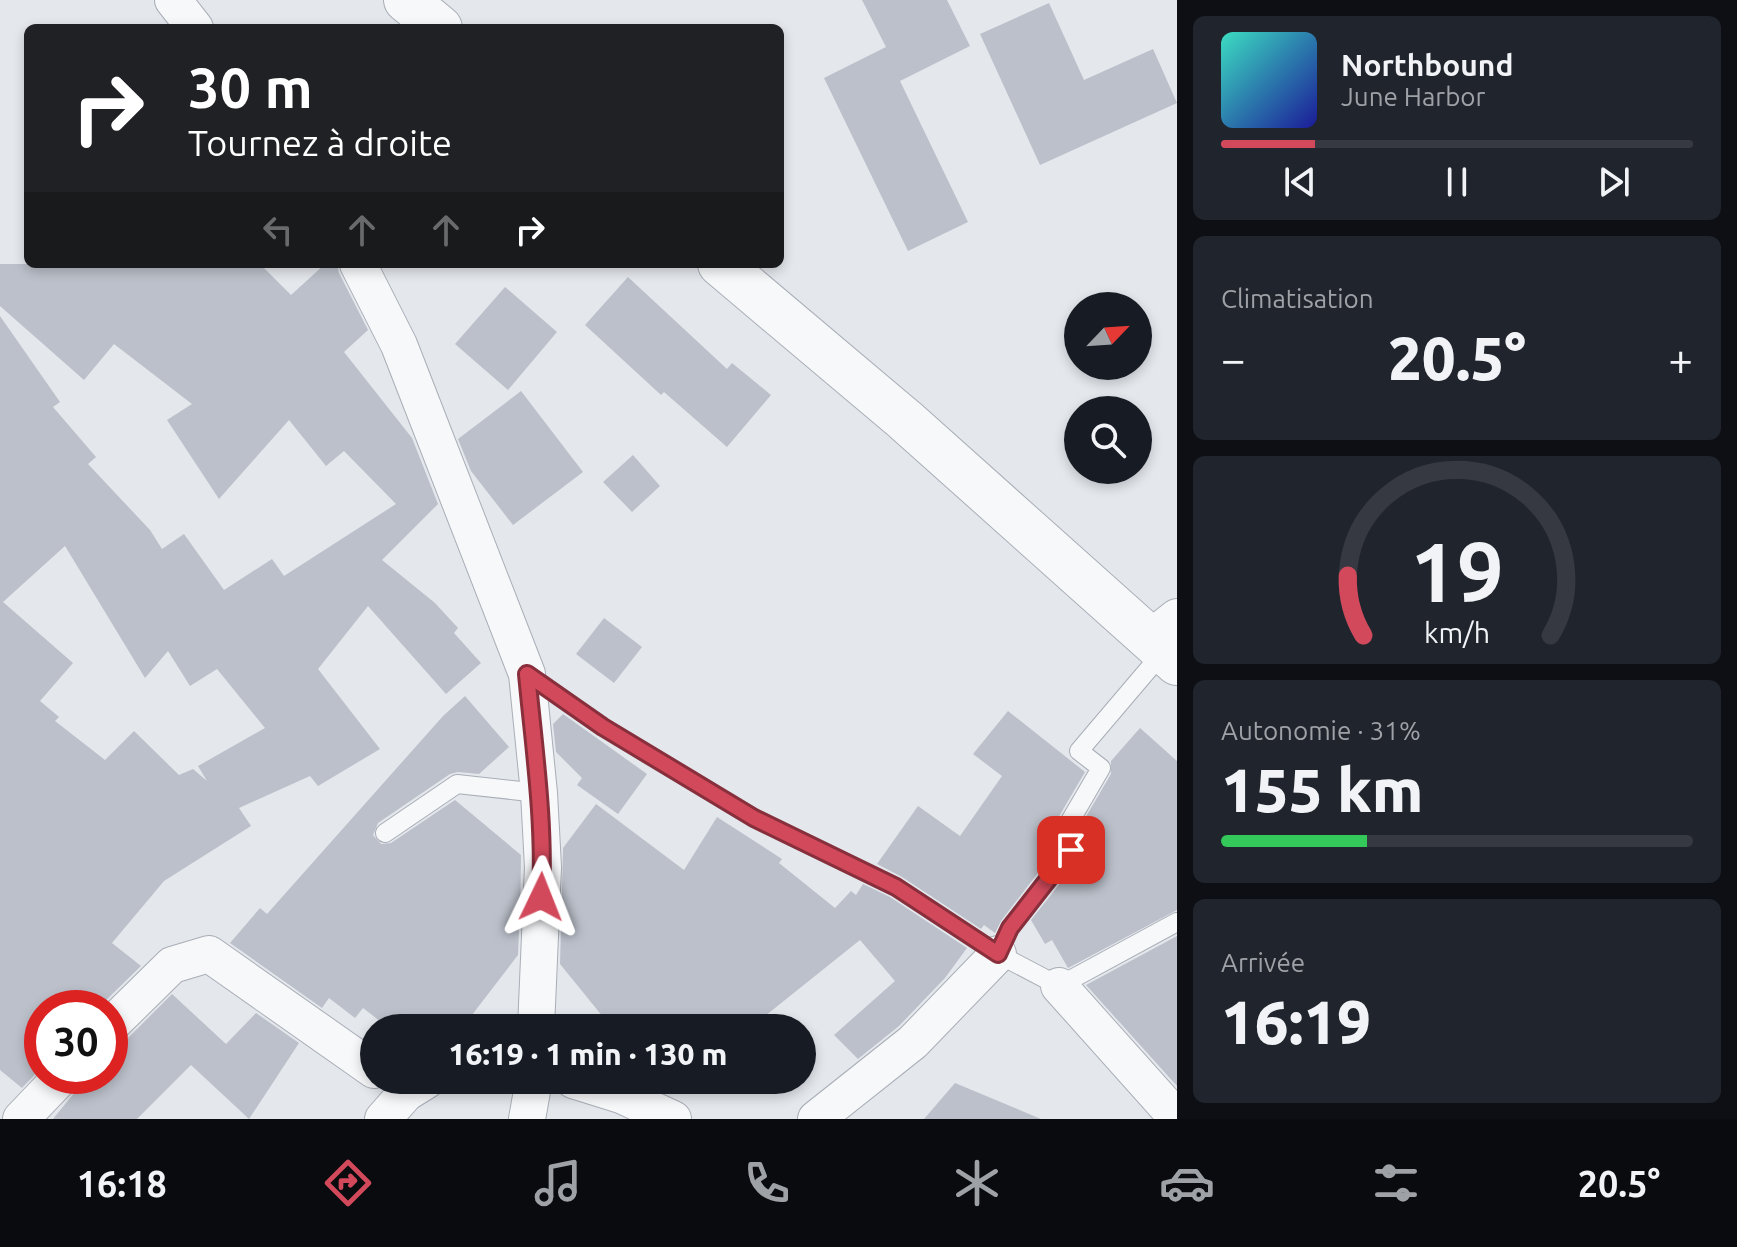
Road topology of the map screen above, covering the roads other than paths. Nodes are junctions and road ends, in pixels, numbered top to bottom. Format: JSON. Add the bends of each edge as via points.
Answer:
{"nodes":[{"id":1,"x":173,"y":0,"type":"edge"},
{"id":2,"x":406,"y":0,"type":"edge"},
{"id":3,"x":192,"y":24,"type":"edge"},
{"id":4,"x":435,"y":24,"type":"edge"},
{"id":5,"x":360,"y":268,"type":"edge"},
{"id":6,"x":725,"y":268,"type":"edge"},
{"id":7,"x":1167,"y":643,"type":"edge"},
{"id":8,"x":527,"y":674,"type":"junction"},
{"id":9,"x":539,"y":793,"type":"junction"},
{"id":10,"x":385,"y":833,"type":"dead end"},
{"id":11,"x":1177,"y":922,"type":"edge"},
{"id":12,"x":998,"y":954,"type":"junction"},
{"id":13,"x":1059,"y":986,"type":"junction"},
{"id":14,"x":128,"y":1008,"type":"edge"},
{"id":15,"x":536,"y":1014,"type":"edge"},
{"id":16,"x":360,"y":1060,"type":"edge"},
{"id":17,"x":45,"y":1094,"type":"edge"},
{"id":18,"x":531,"y":1094,"type":"edge"},
{"id":19,"x":618,"y":1094,"type":"edge"},
{"id":20,"x":1177,"y":1118,"type":"edge"},
{"id":21,"x":21,"y":1119,"type":"edge"},
{"id":22,"x":527,"y":1119,"type":"edge"},
{"id":23,"x":673,"y":1119,"type":"edge"},
{"id":24,"x":816,"y":1119,"type":"edge"}],
"edges":[{"from":1,"to":3,"type":"street"},
{"from":2,"to":4,"type":"street"},
{"from":5,"to":8,"type":"street","via":[[399,345]]},
{"from":6,"to":7,"type":"street"},
{"from":7,"to":12,"type":"lane","via":[[1079,751],[1101,768],[1059,840],[1071,850],[1010,928]]},
{"from":8,"to":9,"type":"street"},
{"from":8,"to":12,"type":"lane","via":[[603,727],[754,818],[896,887]]},
{"from":9,"to":10,"type":"lane","via":[[457,784]]},
{"from":9,"to":15,"type":"street","via":[[543,867]]},
{"from":11,"to":13,"type":"lane"},
{"from":12,"to":13,"type":"lane"},
{"from":12,"to":24,"type":"street","via":[[913,1042]]},
{"from":13,"to":20,"type":"street"},
{"from":14,"to":16,"type":"street","via":[[172,965],[209,954]]},
{"from":17,"to":21,"type":"street"},
{"from":18,"to":22,"type":"street"},
{"from":19,"to":23,"type":"street"}]}
